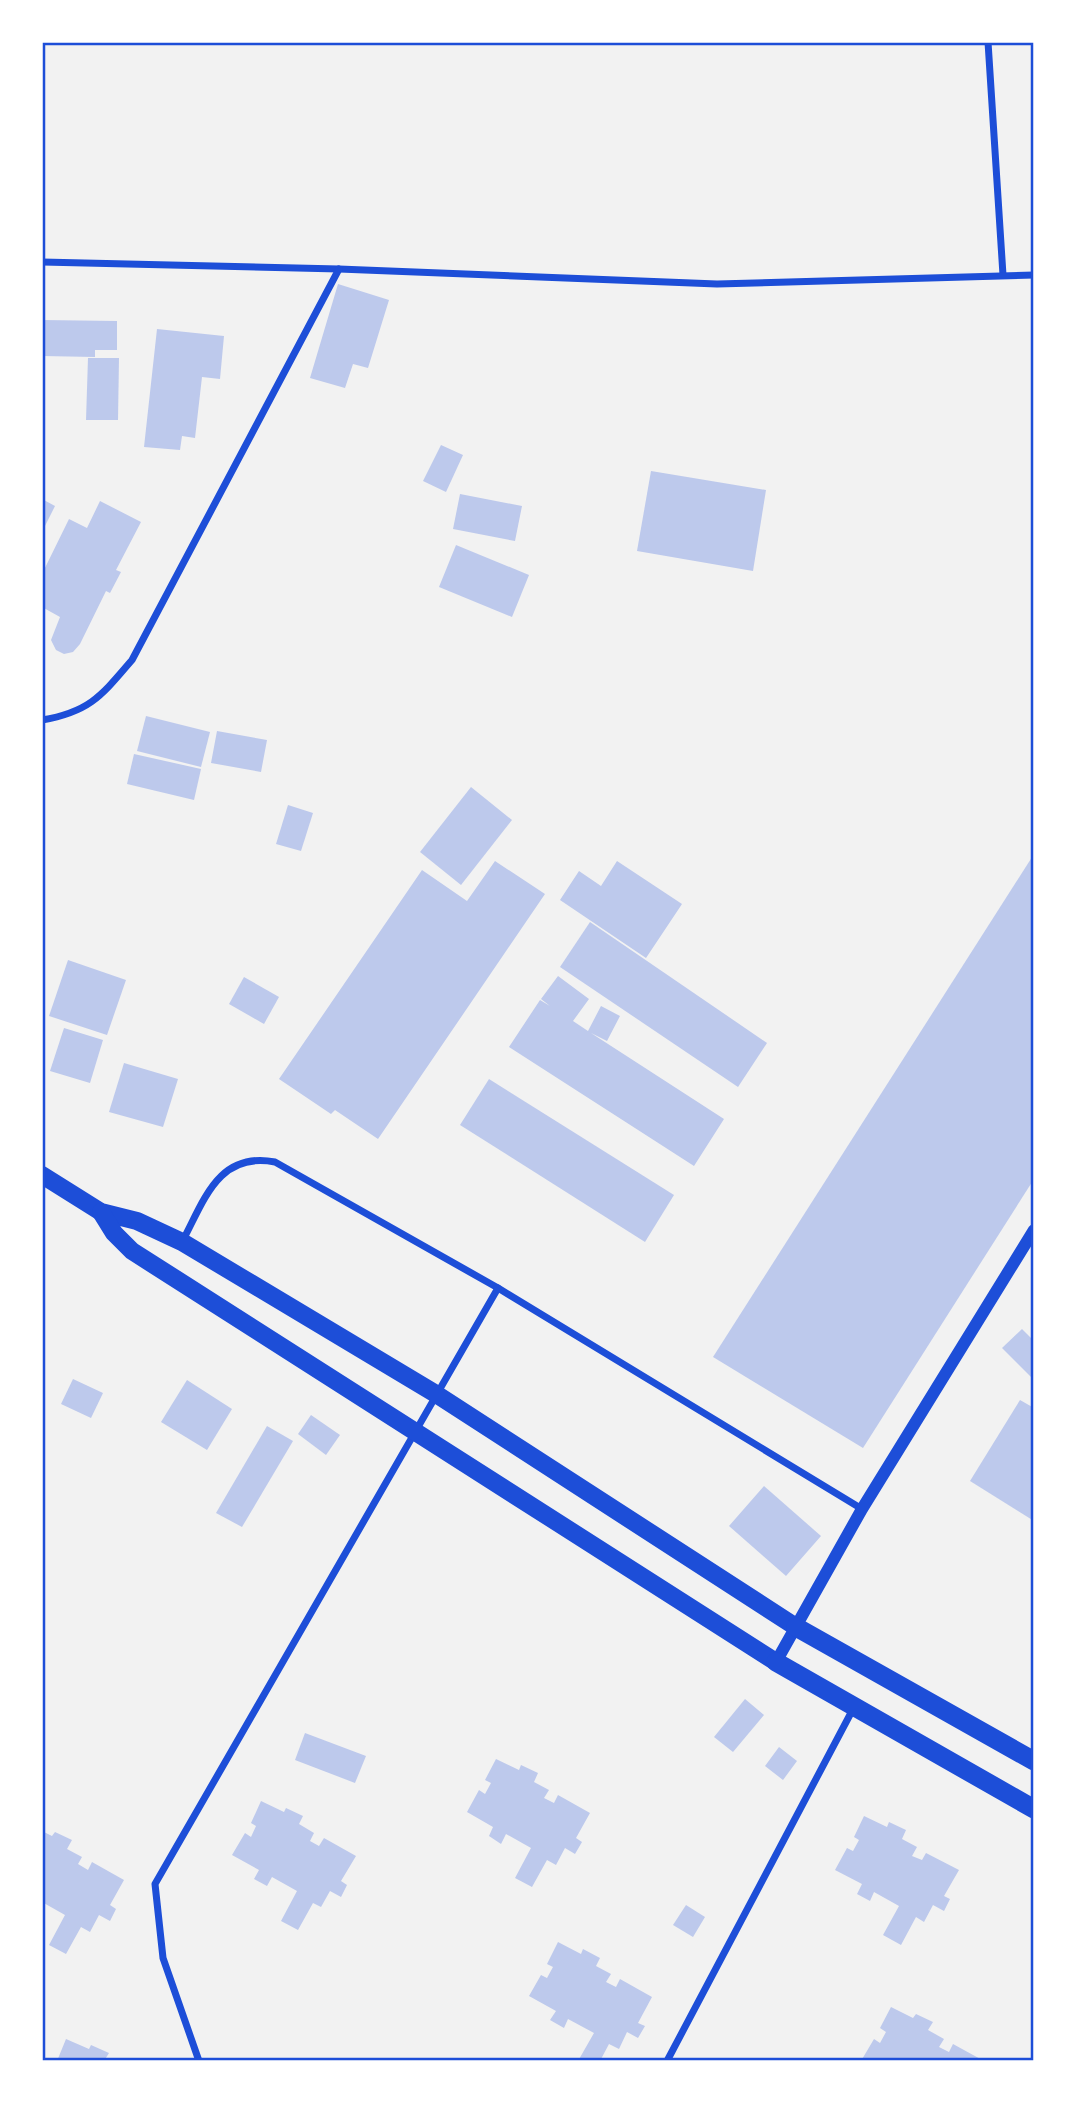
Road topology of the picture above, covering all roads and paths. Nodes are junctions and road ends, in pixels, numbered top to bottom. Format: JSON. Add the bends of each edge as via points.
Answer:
{"nodes":[{"id":1,"x":988,"y":42,"type":"edge"},
{"id":2,"x":42,"y":262,"type":"edge"},
{"id":3,"x":339,"y":268,"type":"junction"},
{"id":4,"x":1003,"y":275,"type":"junction"},
{"id":5,"x":1034,"y":275,"type":"edge"},
{"id":6,"x":42,"y":720,"type":"edge"},
{"id":7,"x":42,"y":1175,"type":"edge"},
{"id":8,"x":101,"y":1212,"type":"junction"},
{"id":9,"x":1034,"y":1230,"type":"edge"},
{"id":10,"x":182,"y":1242,"type":"junction"},
{"id":11,"x":498,"y":1288,"type":"junction"},
{"id":12,"x":436,"y":1394,"type":"junction"},
{"id":13,"x":415,"y":1432,"type":"junction"},
{"id":14,"x":862,"y":1509,"type":"junction"},
{"id":15,"x":796,"y":1627,"type":"junction"},
{"id":16,"x":776,"y":1662,"type":"junction"},
{"id":17,"x":855,"y":1705,"type":"junction"},
{"id":18,"x":1034,"y":1760,"type":"edge"},
{"id":19,"x":1034,"y":1809,"type":"edge"},
{"id":20,"x":199,"y":2061,"type":"edge"},
{"id":21,"x":667,"y":2061,"type":"edge"}],
"edges":[{"from":1,"to":4,"type":"street"},
{"from":2,"to":3,"type":"street"},
{"from":3,"to":4,"type":"street","via":[[717,284]]},
{"from":3,"to":6,"type":"street","via":[[132,660],[102,695],[73,715]]},
{"from":4,"to":5,"type":"street"},
{"from":7,"to":8,"type":"main road"},
{"from":8,"to":10,"type":"main road","via":[[137,1221]]},
{"from":8,"to":13,"type":"main road","via":[[132,1251]]},
{"from":9,"to":14,"type":"street"},
{"from":10,"to":11,"type":"street","via":[[224,1172],[261,1160],[287,1168]]},
{"from":10,"to":12,"type":"main road"},
{"from":11,"to":12,"type":"street"},
{"from":11,"to":14,"type":"street"},
{"from":12,"to":13,"type":"street"},
{"from":12,"to":15,"type":"main road"},
{"from":13,"to":16,"type":"main road"},
{"from":13,"to":20,"type":"street","via":[[155,1884],[163,1958]]},
{"from":14,"to":15,"type":"street"},
{"from":15,"to":16,"type":"street"},
{"from":15,"to":18,"type":"highway"},
{"from":16,"to":17,"type":"highway"},
{"from":17,"to":19,"type":"highway"},
{"from":17,"to":21,"type":"street"}]}
